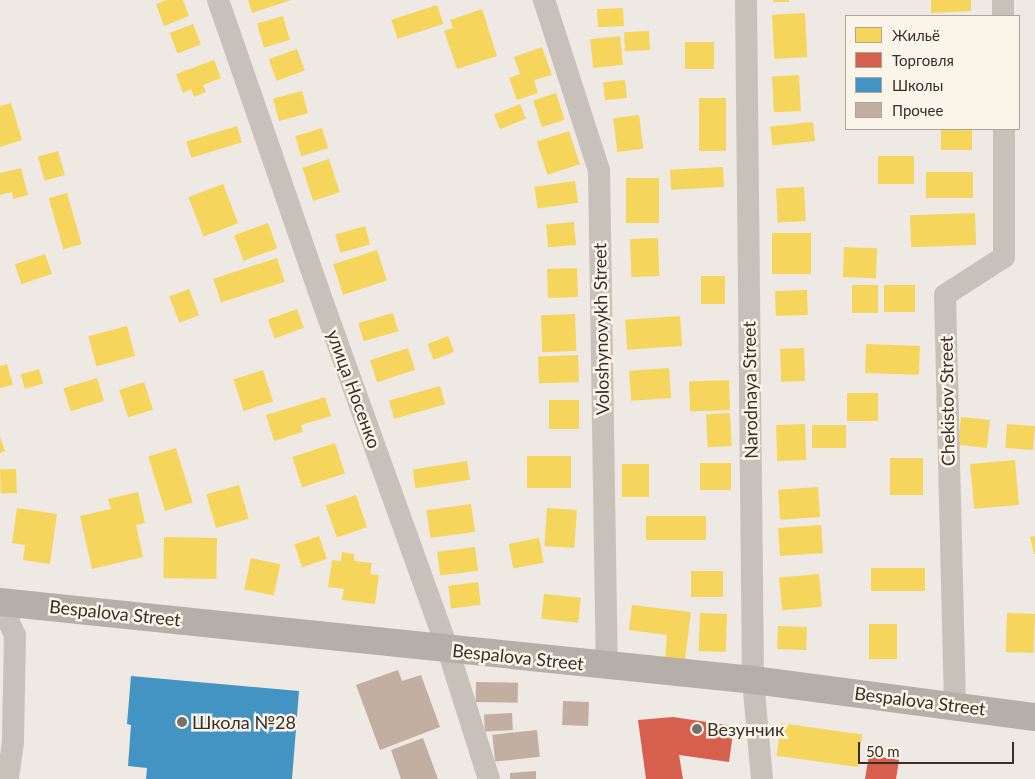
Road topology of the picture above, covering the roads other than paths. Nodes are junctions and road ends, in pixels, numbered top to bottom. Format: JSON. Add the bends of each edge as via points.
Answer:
{"nodes":[{"id":1,"x":218,"y":0,"type":"edge"},
{"id":2,"x":544,"y":0,"type":"edge"},
{"id":3,"x":746,"y":0,"type":"edge"},
{"id":4,"x":1003,"y":0,"type":"edge"},
{"id":5,"x":1003,"y":15,"type":"edge"},
{"id":6,"x":1004,"y":130,"type":"edge"},
{"id":7,"x":0,"y":602,"type":"edge"},
{"id":8,"x":448,"y":650,"type":"junction"},
{"id":9,"x":607,"y":666,"type":"junction"},
{"id":10,"x":753,"y":680,"type":"junction"},
{"id":11,"x":955,"y":705,"type":"junction"},
{"id":12,"x":1035,"y":717,"type":"edge"},
{"id":13,"x":7,"y":741,"type":"edge"},
{"id":14,"x":8,"y":779,"type":"edge"},
{"id":15,"x":489,"y":779,"type":"edge"},
{"id":16,"x":762,"y":779,"type":"edge"}],
"edges":[{"from":1,"to":8,"type":"street","name":"улица Носенко"},
{"from":2,"to":9,"type":"street","name":"Voloshynovykh Street","via":[[599,170]]},
{"from":3,"to":10,"type":"street","name":"Narodnaya Street"},
{"from":4,"to":5,"type":"street"},
{"from":6,"to":11,"type":"street","name":"Chekistov Street","via":[[1004,257],[945,295]]},
{"from":7,"to":8,"type":"main road","name":"Bespalova Street","via":[[119,612]]},
{"from":7,"to":13,"type":"street","via":[[15,635]]},
{"from":8,"to":9,"type":"main road","name":"Bespalova Street"},
{"from":8,"to":15,"type":"street","name":"улица Носенко"},
{"from":9,"to":10,"type":"main road","name":"Bespalova Street"},
{"from":10,"to":11,"type":"main road","name":"Bespalova Street"},
{"from":10,"to":16,"type":"street","name":"Narodnaya Street"},
{"from":11,"to":12,"type":"main road","name":"Bespalova Street"},
{"from":13,"to":14,"type":"street"}]}
